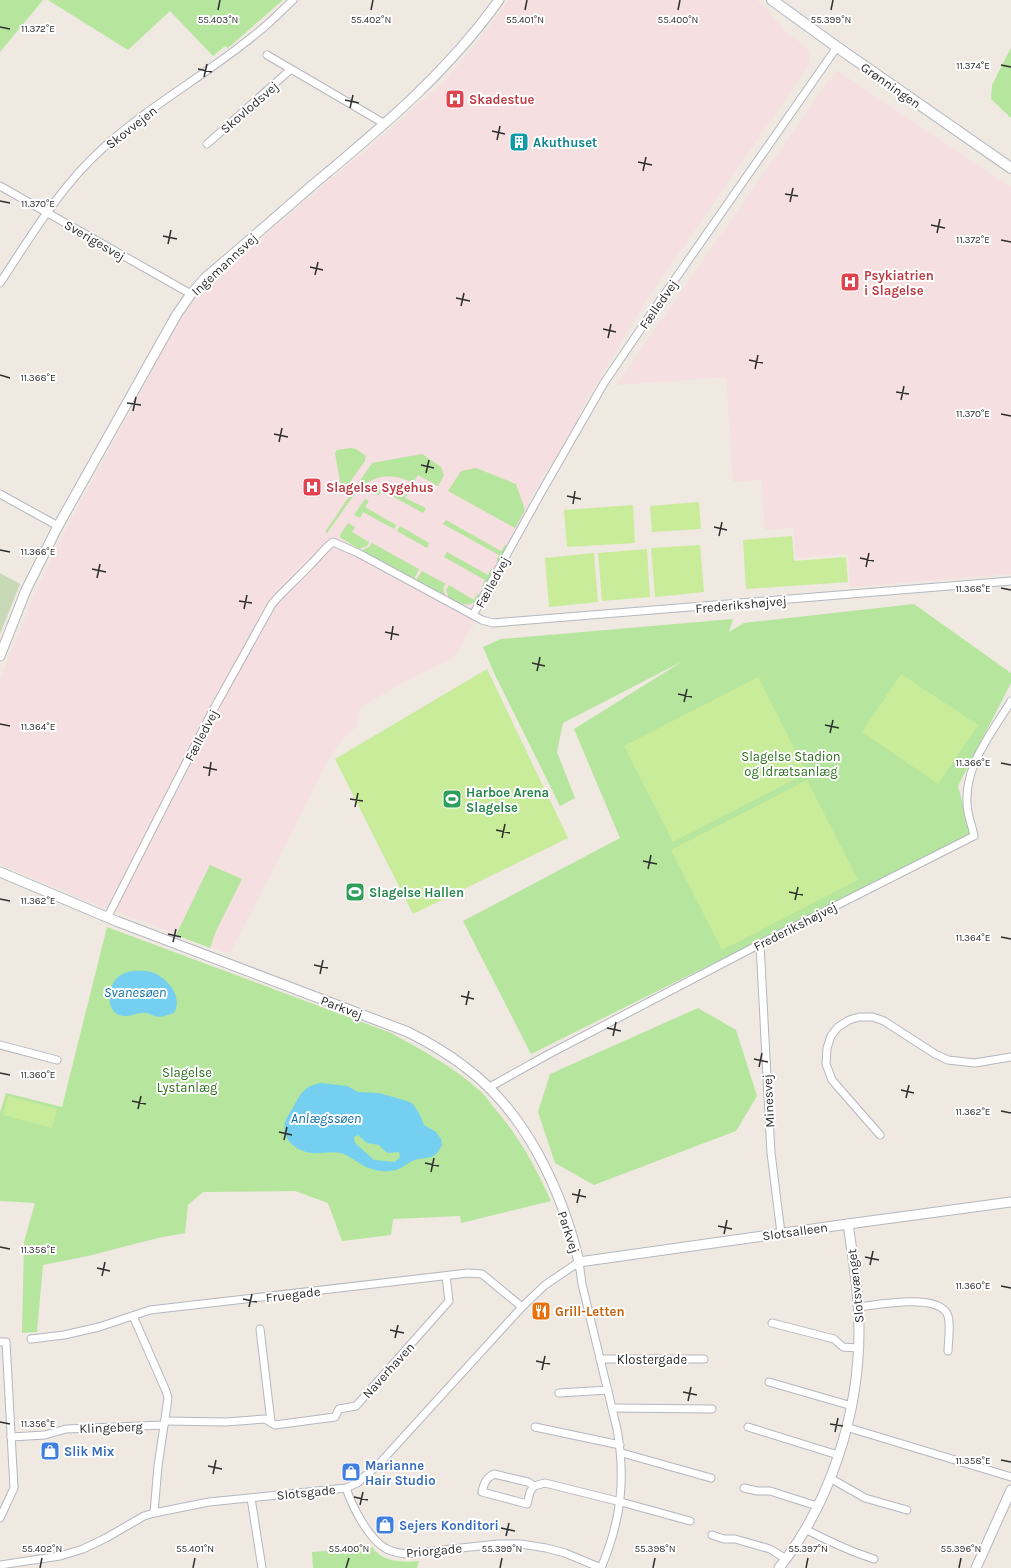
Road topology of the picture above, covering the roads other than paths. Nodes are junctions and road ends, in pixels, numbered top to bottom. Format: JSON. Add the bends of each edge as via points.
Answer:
{"nodes":[{"id":1,"x":293,"y":0,"type":"edge"},
{"id":2,"x":499,"y":0,"type":"edge"},
{"id":3,"x":772,"y":0,"type":"edge"},
{"id":4,"x":836,"y":47,"type":"junction"},
{"id":5,"x":267,"y":55,"type":"dead end"},
{"id":6,"x":290,"y":70,"type":"junction"},
{"id":7,"x":385,"y":124,"type":"junction"},
{"id":8,"x":207,"y":144,"type":"dead end"},
{"id":9,"x":1011,"y":168,"type":"edge"},
{"id":10,"x":0,"y":186,"type":"edge"},
{"id":11,"x":46,"y":213,"type":"junction"},
{"id":12,"x":0,"y":283,"type":"edge"},
{"id":13,"x":191,"y":294,"type":"junction"},
{"id":14,"x":0,"y":494,"type":"edge"},
{"id":15,"x":58,"y":526,"type":"junction"},
{"id":16,"x":1011,"y":581,"type":"edge"},
{"id":17,"x":473,"y":615,"type":"junction"},
{"id":18,"x":0,"y":656,"type":"edge"},
{"id":19,"x":1011,"y":702,"type":"edge"},
{"id":20,"x":0,"y":872,"type":"edge"},
{"id":21,"x":107,"y":918,"type":"junction"},
{"id":22,"x":760,"y":944,"type":"junction"},
{"id":23,"x":0,"y":1045,"type":"edge"},
{"id":24,"x":1011,"y":1057,"type":"edge"},
{"id":25,"x":57,"y":1060,"type":"dead end"},
{"id":26,"x":488,"y":1088,"type":"junction"},
{"id":27,"x":880,"y":1135,"type":"dead end"},
{"id":28,"x":1011,"y":1202,"type":"edge"},
{"id":29,"x":848,"y":1224,"type":"junction"},
{"id":30,"x":781,"y":1233,"type":"junction"},
{"id":31,"x":579,"y":1262,"type":"junction"},
{"id":32,"x":446,"y":1276,"type":"junction"},
{"id":33,"x":522,"y":1307,"type":"junction"},
{"id":34,"x":858,"y":1307,"type":"junction"},
{"id":35,"x":133,"y":1316,"type":"junction"},
{"id":36,"x":772,"y":1323,"type":"dead end"},
{"id":37,"x":260,"y":1329,"type":"dead end"},
{"id":38,"x":31,"y":1339,"type":"dead end"},
{"id":39,"x":3,"y":1342,"type":"edge"},
{"id":40,"x":858,"y":1348,"type":"junction"},
{"id":41,"x":948,"y":1352,"type":"dead end"},
{"id":42,"x":600,"y":1359,"type":"junction"},
{"id":43,"x":704,"y":1359,"type":"dead end"},
{"id":44,"x":769,"y":1382,"type":"dead end"},
{"id":45,"x":608,"y":1390,"type":"junction"},
{"id":46,"x":559,"y":1393,"type":"dead end"},
{"id":47,"x":852,"y":1406,"type":"junction"},
{"id":48,"x":612,"y":1408,"type":"junction"},
{"id":49,"x":712,"y":1409,"type":"dead end"},
{"id":50,"x":271,"y":1422,"type":"junction"},
{"id":51,"x":164,"y":1423,"type":"junction"},
{"id":52,"x":535,"y":1427,"type":"dead end"},
{"id":53,"x":846,"y":1427,"type":"junction"},
{"id":54,"x":748,"y":1428,"type":"dead end"},
{"id":55,"x":11,"y":1434,"type":"junction"},
{"id":56,"x":620,"y":1445,"type":"junction"},
{"id":57,"x":622,"y":1453,"type":"junction"},
{"id":58,"x":838,"y":1455,"type":"junction"},
{"id":59,"x":1011,"y":1477,"type":"edge"},
{"id":60,"x":711,"y":1478,"type":"dead end"},
{"id":61,"x":830,"y":1478,"type":"junction"},
{"id":62,"x":534,"y":1486,"type":"junction"},
{"id":63,"x":346,"y":1488,"type":"junction"},
{"id":64,"x":744,"y":1488,"type":"dead end"},
{"id":65,"x":1011,"y":1490,"type":"edge"},
{"id":66,"x":251,"y":1498,"type":"junction"},
{"id":67,"x":1009,"y":1500,"type":"edge"},
{"id":68,"x":621,"y":1502,"type":"junction"},
{"id":69,"x":817,"y":1506,"type":"junction"},
{"id":70,"x":907,"y":1510,"type":"dead end"},
{"id":71,"x":154,"y":1513,"type":"junction"},
{"id":72,"x":0,"y":1518,"type":"edge"},
{"id":73,"x":690,"y":1521,"type":"dead end"},
{"id":74,"x":805,"y":1529,"type":"junction"},
{"id":75,"x":712,"y":1535,"type":"dead end"},
{"id":76,"x":786,"y":1558,"type":"junction"},
{"id":77,"x":874,"y":1559,"type":"dead end"},
{"id":78,"x":0,"y":1565,"type":"edge"},
{"id":79,"x":262,"y":1568,"type":"edge"},
{"id":80,"x":601,"y":1568,"type":"edge"},
{"id":81,"x":779,"y":1568,"type":"edge"},
{"id":82,"x":976,"y":1568,"type":"edge"}],
"edges":[{"from":1,"to":11,"type":"street","name":"Skovvejen","via":[[258,33],[102,149],[71,180]]},
{"from":2,"to":7,"type":"street","name":"Ingemannsvej","via":[[456,55]]},
{"from":3,"to":4,"type":"main road","name":"Grønningen"},
{"from":4,"to":9,"type":"main road","name":"Grønningen"},
{"from":4,"to":17,"type":"street","name":"Fælledvej","via":[[604,383]]},
{"from":5,"to":6,"type":"street","name":"Skovlodsvej"},
{"from":6,"to":7,"type":"street","name":"Skovlodsvej"},
{"from":6,"to":8,"type":"street","name":"Skovlodsvej"},
{"from":7,"to":13,"type":"street","name":"Ingemannsvej","via":[[206,278]]},
{"from":10,"to":11,"type":"street","name":"Sverigesvej"},
{"from":11,"to":12,"type":"street","name":"Skovvejen"},
{"from":11,"to":13,"type":"street","name":"Sverigesvej"},
{"from":13,"to":15,"type":"street","name":"Ingemannsvej","via":[[176,314]]},
{"from":14,"to":15,"type":"street"},
{"from":15,"to":18,"type":"street","name":"Ingemannsvej","via":[[26,590]]},
{"from":16,"to":17,"type":"street","name":"Frederikshøjvej","via":[[506,623],[493,623]]},
{"from":17,"to":21,"type":"street","name":"Fælledvej","via":[[358,553],[333,542],[326,547],[272,604],[211,714]]},
{"from":19,"to":22,"type":"street","name":"Frederikshøjvej","via":[[978,755],[971,772],[967,804],[974,836]]},
{"from":20,"to":21,"type":"street","name":"Parkvej"},
{"from":21,"to":26,"type":"street","name":"Parkvej","via":[[408,1032],[466,1067]]},
{"from":22,"to":26,"type":"street","name":"Frederikshøjvej"},
{"from":22,"to":30,"type":"street","name":"Minesvej","via":[[771,1153]]},
{"from":23,"to":25,"type":"street"},
{"from":24,"to":27,"type":"street","via":[[975,1063],[948,1060],[884,1021],[859,1016],[849,1020],[838,1027],[831,1036],[826,1064],[832,1080]]},
{"from":26,"to":31,"type":"street","name":"Parkvej","via":[[517,1120],[542,1161],[558,1197]]},
{"from":28,"to":29,"type":"street","name":"Slotsalleen"},
{"from":29,"to":30,"type":"street","name":"Slotsalleen"},
{"from":29,"to":34,"type":"street","name":"Slotsvænget"},
{"from":30,"to":31,"type":"street","name":"Slotsalleen"},
{"from":31,"to":33,"type":"street","name":"Slotsgade","via":[[545,1285]]},
{"from":31,"to":42,"type":"street","name":"Klostergade"},
{"from":32,"to":33,"type":"street","name":"Fruegade","via":[[482,1274]]},
{"from":32,"to":35,"type":"street","name":"Fruegade","via":[[150,1310]]},
{"from":32,"to":50,"type":"street","name":"Naverhaven","via":[[449,1301],[356,1406],[339,1409],[335,1418],[275,1425]]},
{"from":33,"to":63,"type":"street","name":"Slotsgade","via":[[378,1465],[357,1483]]},
{"from":34,"to":40,"type":"street","name":"Slotsvænget"},
{"from":34,"to":41,"type":"street","via":[[920,1302],[940,1307],[946,1312],[949,1320]]},
{"from":35,"to":38,"type":"street","name":"Fruegade","via":[[64,1335]]},
{"from":35,"to":51,"type":"street","via":[[166,1391],[168,1398]]},
{"from":36,"to":40,"type":"street","via":[[834,1339],[843,1347]]},
{"from":37,"to":50,"type":"street"},
{"from":39,"to":55,"type":"street"},
{"from":40,"to":47,"type":"street","name":"Slotsvænget"},
{"from":42,"to":43,"type":"street","name":"Klostergade"},
{"from":42,"to":45,"type":"street","name":"Klostergade"},
{"from":44,"to":47,"type":"street"},
{"from":45,"to":46,"type":"street"},
{"from":45,"to":48,"type":"street","name":"Klostergade"},
{"from":47,"to":53,"type":"street","name":"Slotsvænget"},
{"from":48,"to":49,"type":"street"},
{"from":48,"to":56,"type":"street","name":"Klostergade"},
{"from":50,"to":51,"type":"street","name":"Naverhaven","via":[[265,1419]]},
{"from":51,"to":55,"type":"street","name":"Klingeberg","via":[[66,1428],[45,1435]]},
{"from":51,"to":71,"type":"street"},
{"from":52,"to":56,"type":"street"},
{"from":53,"to":58,"type":"street","name":"Slotsvænget"},
{"from":53,"to":59,"type":"street"},
{"from":54,"to":58,"type":"street"},
{"from":55,"to":72,"type":"street","via":[[14,1488]]},
{"from":56,"to":57,"type":"street","name":"Klostergade"},
{"from":57,"to":60,"type":"street"},
{"from":57,"to":68,"type":"street","name":"Klostergade"},
{"from":58,"to":61,"type":"street","name":"Slotsvænget"},
{"from":61,"to":69,"type":"street","name":"Slotsvænget"},
{"from":61,"to":70,"type":"street","via":[[865,1498]]},
{"from":62,"to":62,"type":"street","via":[[528,1482],[494,1474],[484,1482],[482,1492],[527,1504]]},
{"from":62,"to":68,"type":"street","via":[[545,1483]]},
{"from":63,"to":66,"type":"street","name":"Slotsgade"},
{"from":63,"to":80,"type":"street","name":"Priorgade","via":[[367,1530],[384,1548],[394,1553],[522,1544],[564,1553]]},
{"from":64,"to":69,"type":"street","via":[[757,1492],[770,1491]]},
{"from":65,"to":67,"type":"street"},
{"from":66,"to":71,"type":"street","name":"Slotsgade","via":[[209,1502]]},
{"from":66,"to":79,"type":"street"},
{"from":67,"to":82,"type":"street"},
{"from":68,"to":73,"type":"street"},
{"from":68,"to":80,"type":"street","name":"Klostergade","via":[[610,1547]]},
{"from":69,"to":74,"type":"street","name":"Slotsvænget"},
{"from":71,"to":78,"type":"street","name":"Slotsgade","via":[[83,1549],[60,1556]]},
{"from":74,"to":76,"type":"street","name":"Slotsvænget"},
{"from":74,"to":77,"type":"street","via":[[831,1543]]},
{"from":75,"to":76,"type":"street","via":[[770,1549]]},
{"from":76,"to":81,"type":"street","name":"Slotsvænget"}]}
